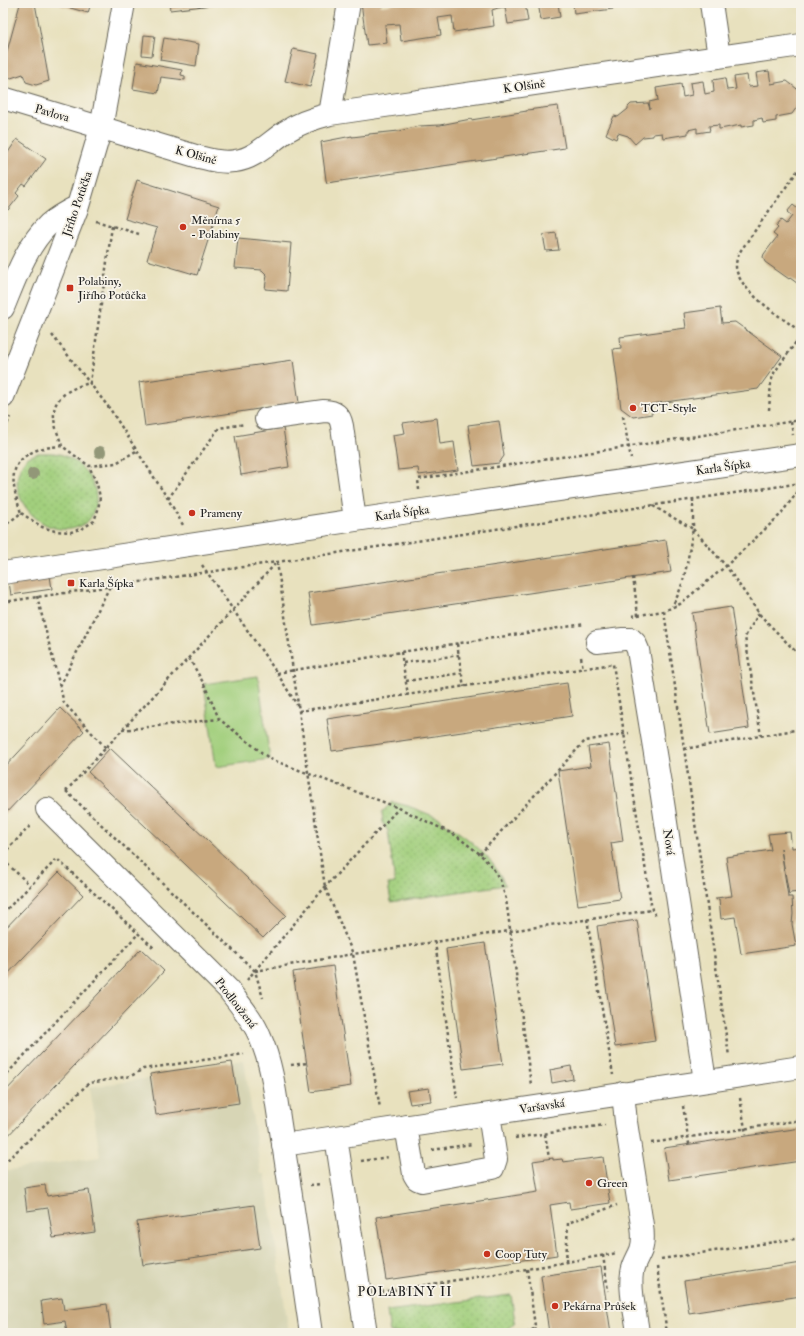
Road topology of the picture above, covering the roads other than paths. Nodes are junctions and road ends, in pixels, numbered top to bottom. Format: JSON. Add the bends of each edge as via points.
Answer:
{"nodes":[{"id":1,"x":124,"y":3,"type":"edge"},
{"id":2,"x":349,"y":3,"type":"edge"},
{"id":3,"x":711,"y":3,"type":"edge"},
{"id":4,"x":801,"y":45,"type":"edge"},
{"id":5,"x":719,"y":57,"type":"junction"},
{"id":6,"x":3,"y":98,"type":"edge"},
{"id":7,"x":330,"y":114,"type":"junction"},
{"id":8,"x":101,"y":128,"type":"junction"},
{"id":9,"x":86,"y":213,"type":"junction"},
{"id":10,"x":3,"y":308,"type":"edge"},
{"id":11,"x":3,"y":397,"type":"edge"},
{"id":12,"x":266,"y":419,"type":"road end"},
{"id":13,"x":801,"y":455,"type":"edge"},
{"id":14,"x":355,"y":520,"type":"junction"},
{"id":15,"x":3,"y":573,"type":"edge"},
{"id":16,"x":594,"y":632,"type":"road end"},
{"id":17,"x":47,"y":809,"type":"dead end"},
{"id":18,"x":801,"y":1067,"type":"edge"},
{"id":19,"x":705,"y":1081,"type":"junction"},
{"id":20,"x":618,"y":1085,"type":"junction"},
{"id":21,"x":489,"y":1114,"type":"junction"},
{"id":22,"x":406,"y":1126,"type":"junction"},
{"id":23,"x":336,"y":1137,"type":"junction"},
{"id":24,"x":283,"y":1145,"type":"junction"},
{"id":25,"x":311,"y":1333,"type":"edge"},
{"id":26,"x":366,"y":1333,"type":"edge"},
{"id":27,"x":638,"y":1333,"type":"edge"}],
"edges":[{"from":1,"to":8,"type":"street","name":"Jiřího Potůčka"},
{"from":2,"to":7,"type":"street"},
{"from":3,"to":5,"type":"street"},
{"from":4,"to":5,"type":"street","name":"K Olšině"},
{"from":5,"to":7,"type":"street","name":"K Olšině"},
{"from":6,"to":8,"type":"street","name":"Pavlova"},
{"from":7,"to":8,"type":"street","name":"K Olšině","via":[[302,122],[255,154],[236,161],[218,162]]},
{"from":8,"to":9,"type":"street","name":"Jiřího Potůčka"},
{"from":9,"to":10,"type":"street","via":[[59,217],[39,236],[16,274]]},
{"from":9,"to":11,"type":"street","name":"Jiřího Potůčka"},
{"from":12,"to":14,"type":"street","via":[[324,411],[337,414],[342,426]]},
{"from":13,"to":14,"type":"street","name":"Karla Šípka"},
{"from":14,"to":15,"type":"street","name":"Karla Šípka"},
{"from":16,"to":19,"type":"street","name":"Nová","via":[[631,639],[638,650]]},
{"from":17,"to":24,"type":"street","name":"Prodloužená","via":[[241,1005],[260,1035],[266,1051]]},
{"from":18,"to":19,"type":"street","name":"Varšavská"},
{"from":19,"to":20,"type":"street","name":"Varšavská"},
{"from":20,"to":21,"type":"street","name":"Varšavská"},
{"from":20,"to":27,"type":"street","via":[[643,1238],[649,1254],[634,1264],[632,1273]]},
{"from":21,"to":22,"type":"street","name":"Varšavská"},
{"from":21,"to":22,"type":"street","via":[[496,1159],[493,1168],[422,1181],[414,1174]]},
{"from":22,"to":23,"type":"street","name":"Varšavská"},
{"from":23,"to":24,"type":"street","name":"Varšavská"},
{"from":23,"to":26,"type":"street"},
{"from":24,"to":25,"type":"street","name":"Prodloužená"}]}
